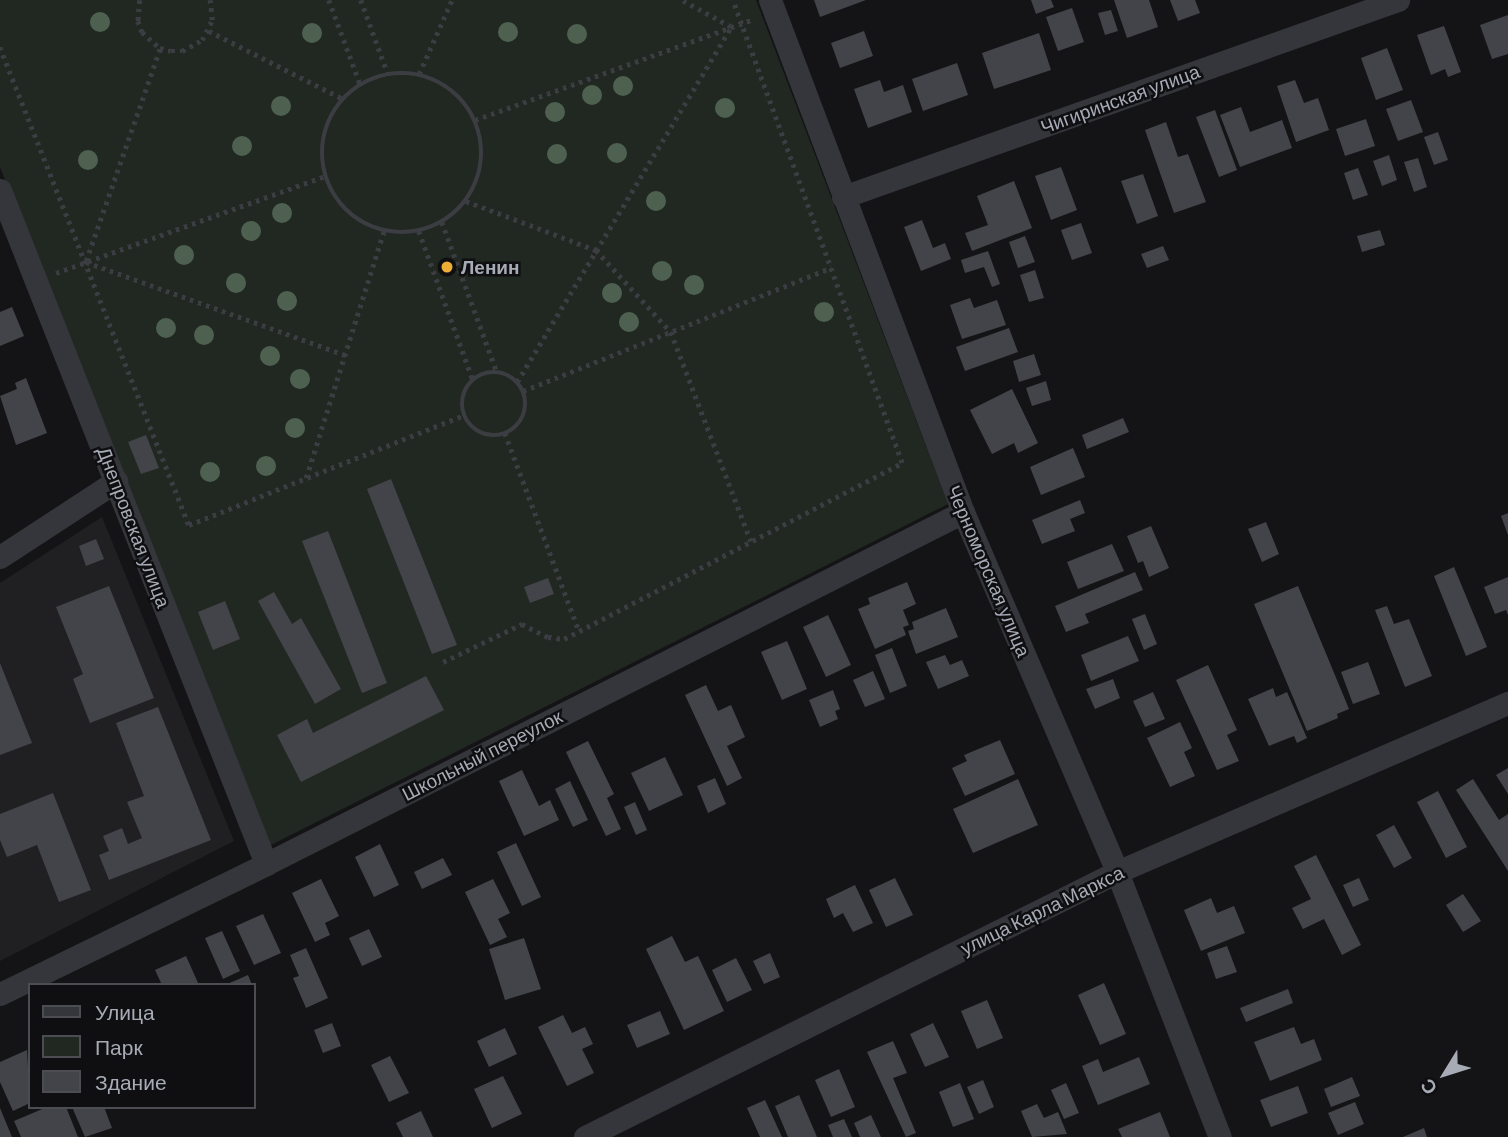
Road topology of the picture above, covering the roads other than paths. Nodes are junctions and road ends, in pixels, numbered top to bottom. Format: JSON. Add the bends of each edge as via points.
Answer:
{"nodes":[{"id":1,"x":770,"y":0,"type":"edge"},
{"id":2,"x":1398,"y":0,"type":"edge"},
{"id":3,"x":0,"y":190,"type":"edge"},
{"id":4,"x":842,"y":197,"type":"junction"},
{"id":5,"x":117,"y":481,"type":"junction"},
{"id":6,"x":963,"y":512,"type":"junction"},
{"id":7,"x":0,"y":556,"type":"edge"},
{"id":8,"x":1508,"y":703,"type":"edge"},
{"id":9,"x":266,"y":864,"type":"junction"},
{"id":10,"x":1117,"y":872,"type":"junction"},
{"id":11,"x":0,"y":994,"type":"edge"},
{"id":12,"x":585,"y":1137,"type":"edge"},
{"id":13,"x":1220,"y":1137,"type":"edge"}],
"edges":[{"from":1,"to":4,"type":"street","name":"Черноморская улица"},
{"from":2,"to":4,"type":"street","name":"Чигиринская улица"},
{"from":3,"to":5,"type":"street","name":"Днепровская улица"},
{"from":4,"to":6,"type":"street","name":"Черноморская улица"},
{"from":5,"to":7,"type":"street"},
{"from":5,"to":9,"type":"street","name":"Днепровская улица"},
{"from":6,"to":9,"type":"street","name":"Школьный переулок"},
{"from":6,"to":10,"type":"street","name":"Черноморская улица"},
{"from":8,"to":10,"type":"street","name":"улица Карла Маркса"},
{"from":9,"to":11,"type":"street","name":"Школьный переулок"},
{"from":10,"to":12,"type":"street","name":"улица Карла Маркса"},
{"from":10,"to":13,"type":"street","name":"Черноморская улица"}]}
